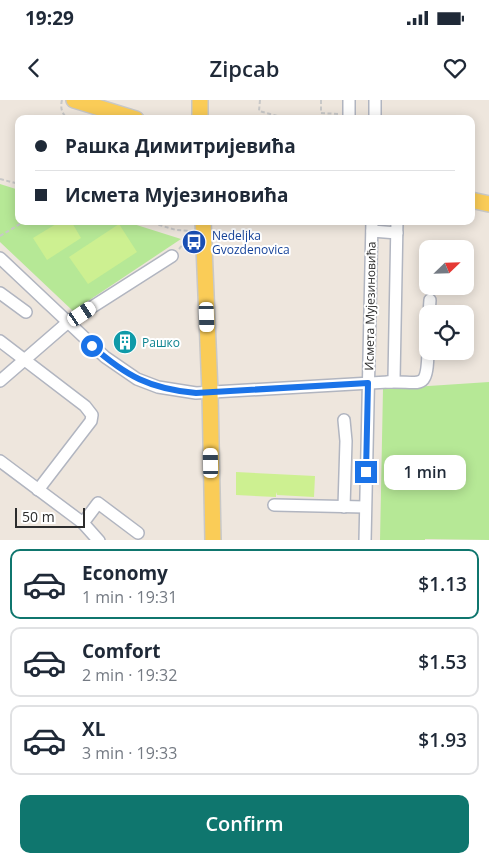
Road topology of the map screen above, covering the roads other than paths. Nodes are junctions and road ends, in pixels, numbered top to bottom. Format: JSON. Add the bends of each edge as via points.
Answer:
{"nodes":[{"id":1,"x":74,"y":100,"type":"edge"},
{"id":2,"x":200,"y":100,"type":"edge"},
{"id":3,"x":349,"y":100,"type":"edge"},
{"id":4,"x":375,"y":100,"type":"edge"},
{"id":5,"x":123,"y":115,"type":"edge"},
{"id":6,"x":200,"y":115,"type":"edge"},
{"id":7,"x":349,"y":115,"type":"edge"},
{"id":8,"x":375,"y":115,"type":"edge"},
{"id":9,"x":475,"y":201,"type":"edge"},
{"id":10,"x":489,"y":204,"type":"edge"},
{"id":11,"x":203,"y":225,"type":"edge"},
{"id":12,"x":372,"y":226,"type":"edge"},
{"id":13,"x":397,"y":227,"type":"edge"},
{"id":14,"x":172,"y":256,"type":"road end"},
{"id":15,"x":0,"y":258,"type":"edge"},
{"id":16,"x":0,"y":293,"type":"edge"},
{"id":17,"x":430,"y":300,"type":"dead end"},
{"id":18,"x":430,"y":305,"type":"edge"},
{"id":19,"x":26,"y":312,"type":"dead end"},
{"id":20,"x":67,"y":323,"type":"junction"},
{"id":21,"x":0,"y":341,"type":"edge"},
{"id":22,"x":24,"y":359,"type":"junction"},
{"id":23,"x":428,"y":360,"type":"edge"},
{"id":24,"x":0,"y":381,"type":"edge"},
{"id":25,"x":388,"y":382,"type":"junction"},
{"id":26,"x":368,"y":383,"type":"junction"},
{"id":27,"x":210,"y":392,"type":"junction"},
{"id":28,"x":344,"y":420,"type":"dead end"},
{"id":29,"x":0,"y":461,"type":"edge"},
{"id":30,"x":38,"y":490,"type":"junction"},
{"id":31,"x":274,"y":505,"type":"dead end"},
{"id":32,"x":344,"y":507,"type":"junction"},
{"id":33,"x":365,"y":507,"type":"junction"},
{"id":34,"x":83,"y":522,"type":"junction"},
{"id":35,"x":138,"y":533,"type":"dead end"},
{"id":36,"x":100,"y":540,"type":"edge"},
{"id":37,"x":213,"y":540,"type":"edge"},
{"id":38,"x":365,"y":540,"type":"edge"}],
"edges":[{"from":1,"to":5,"type":"main road"},
{"from":2,"to":6,"type":"main road"},
{"from":3,"to":7,"type":"street"},
{"from":4,"to":8,"type":"street"},
{"from":9,"to":10,"type":"main road"},
{"from":11,"to":27,"type":"main road"},
{"from":12,"to":13,"type":"street"},
{"from":12,"to":26,"type":"street","name":"Исмета Мујезиновића"},
{"from":13,"to":25,"type":"street","via":[[394,379]]},
{"from":14,"to":20,"type":"street"},
{"from":15,"to":20,"type":"street"},
{"from":16,"to":19,"type":"street"},
{"from":17,"to":18,"type":"street"},
{"from":20,"to":22,"type":"street"},
{"from":20,"to":27,"type":"street","via":[[105,357],[137,379],[179,391]]},
{"from":21,"to":22,"type":"street"},
{"from":22,"to":24,"type":"street"},
{"from":22,"to":30,"type":"street","via":[[92,414],[91,421]]},
{"from":23,"to":25,"type":"street","via":[[428,372],[422,381]]},
{"from":25,"to":26,"type":"street"},
{"from":26,"to":27,"type":"street"},
{"from":26,"to":33,"type":"street","name":"Исмета Мујезиновића"},
{"from":27,"to":37,"type":"main road"},
{"from":28,"to":32,"type":"street"},
{"from":29,"to":30,"type":"street"},
{"from":30,"to":34,"type":"street"},
{"from":31,"to":32,"type":"street"},
{"from":32,"to":33,"type":"street"},
{"from":33,"to":38,"type":"street","name":"Исмета Мујезиновића"},
{"from":34,"to":35,"type":"street","via":[[98,503]]},
{"from":34,"to":36,"type":"street"}]}
